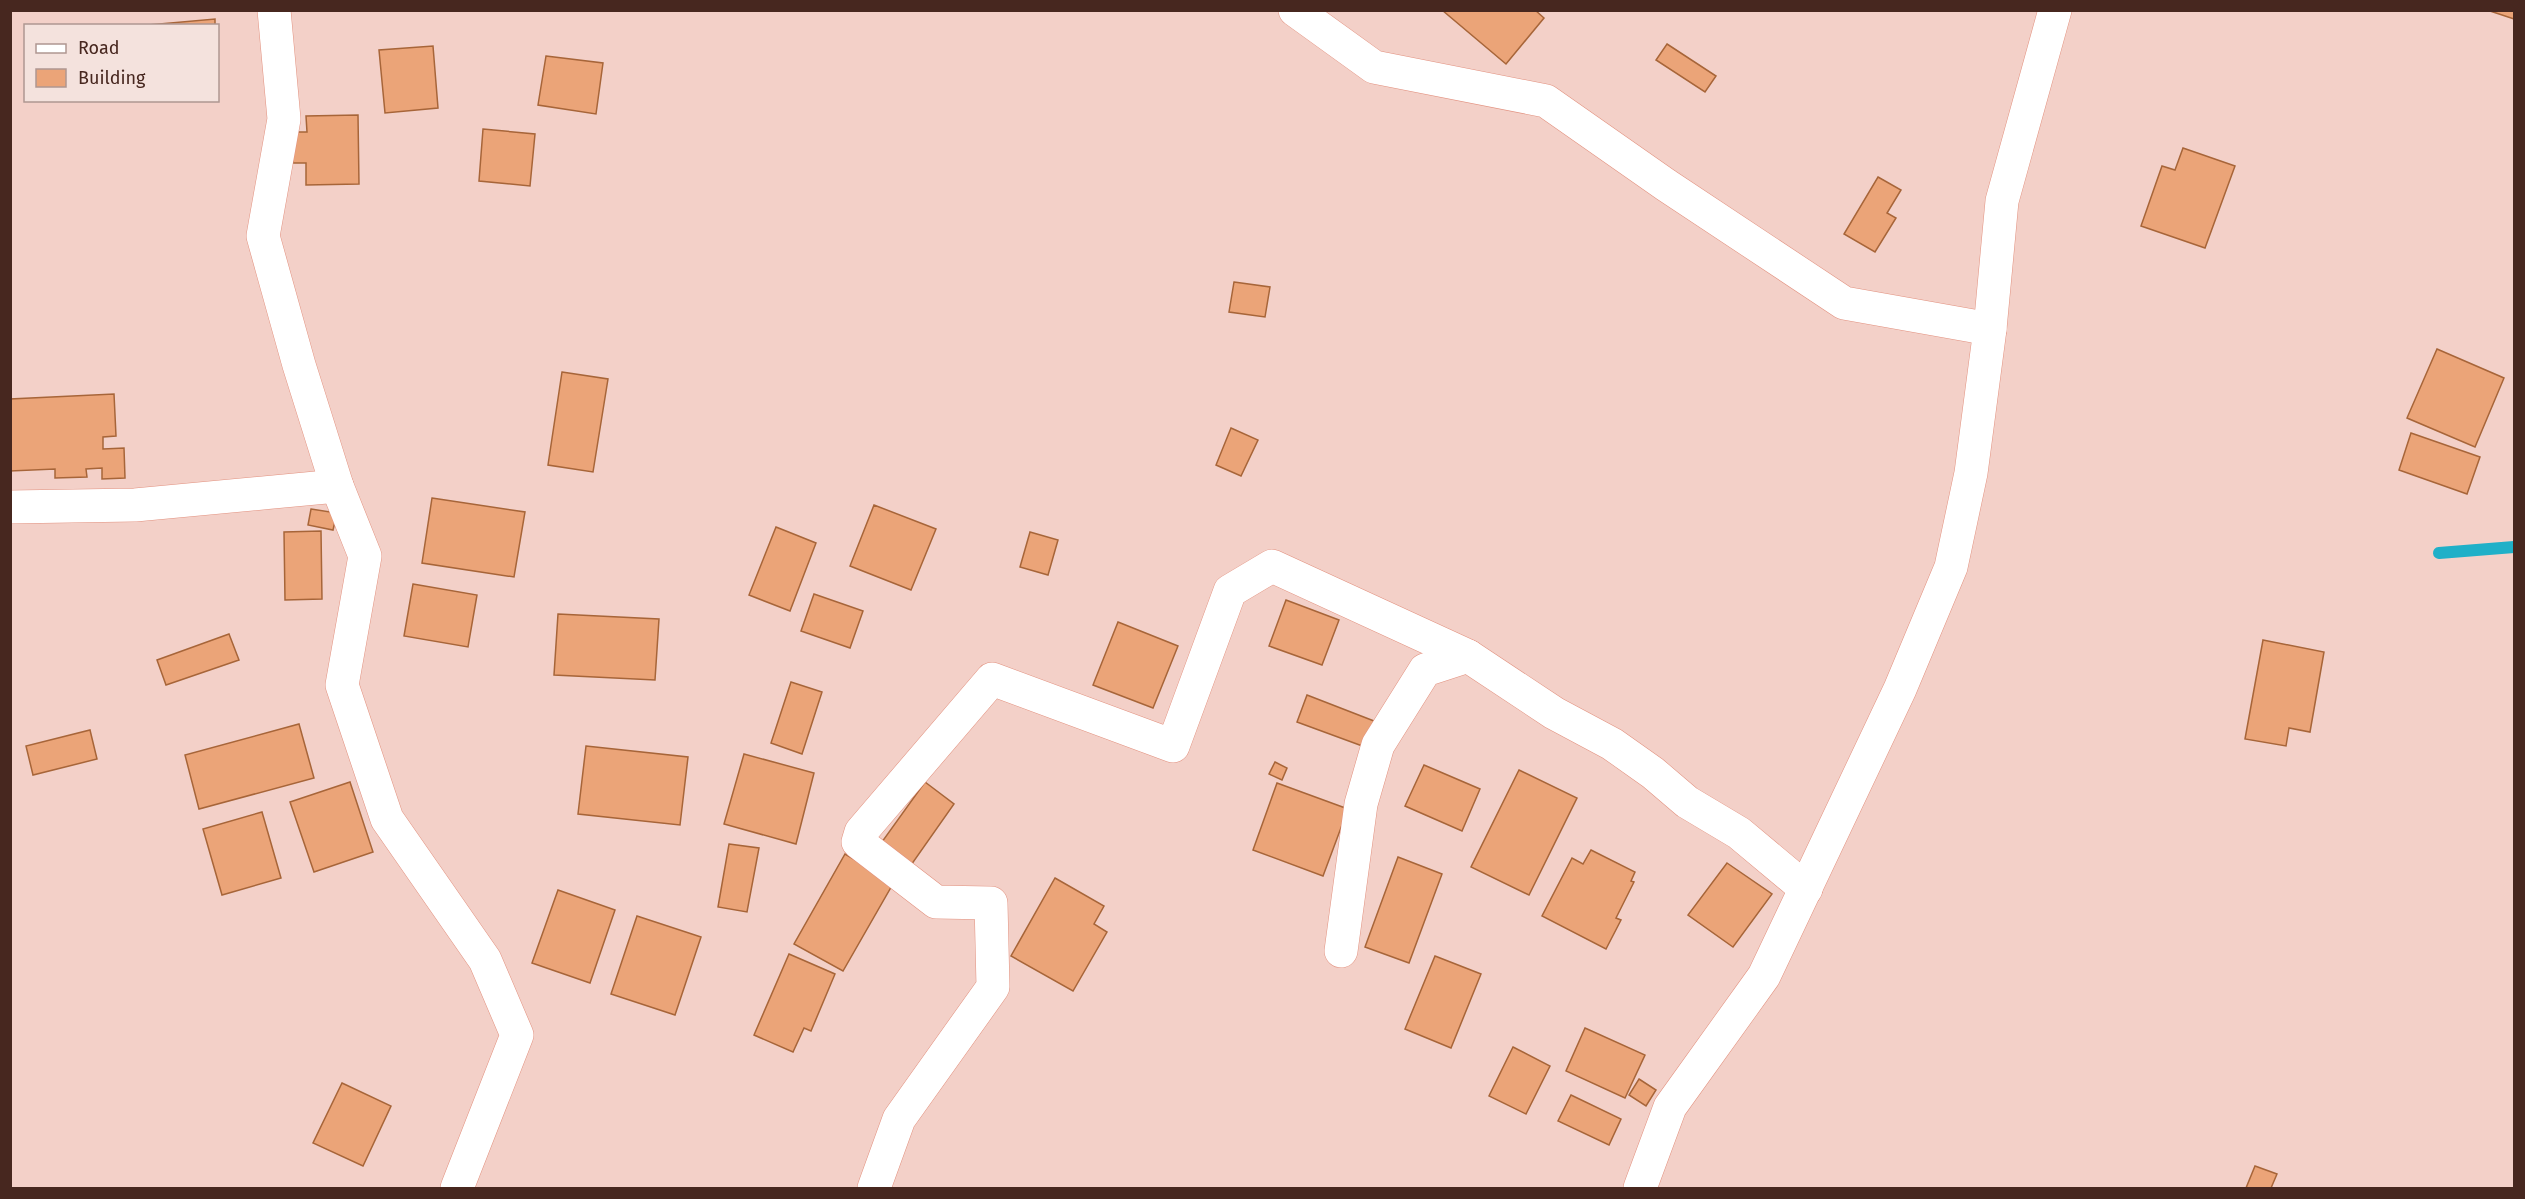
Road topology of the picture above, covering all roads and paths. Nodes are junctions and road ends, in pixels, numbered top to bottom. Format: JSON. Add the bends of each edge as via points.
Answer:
{"nodes":[{"id":1,"x":274,"y":10,"type":"edge"},
{"id":2,"x":1295,"y":10,"type":"edge"},
{"id":3,"x":2055,"y":10,"type":"edge"},
{"id":4,"x":1990,"y":329,"type":"junction"},
{"id":5,"x":338,"y":486,"type":"junction"},
{"id":6,"x":10,"y":507,"type":"edge"},
{"id":7,"x":1468,"y":656,"type":"junction"},
{"id":8,"x":1806,"y":889,"type":"junction"},
{"id":9,"x":1341,"y":951,"type":"dead end"},
{"id":10,"x":457,"y":1188,"type":"edge"},
{"id":11,"x":874,"y":1188,"type":"edge"},
{"id":12,"x":1640,"y":1188,"type":"edge"}],
"edges":[{"from":1,"to":5,"type":"street","via":[[284,119],[263,236]]},
{"from":2,"to":4,"type":"street","via":[[1374,67],[1546,101],[1844,303]]},
{"from":3,"to":4,"type":"street","via":[[2002,201]]},
{"from":4,"to":8,"type":"street","via":[[1971,473],[1951,567],[1900,689]]},
{"from":5,"to":6,"type":"street","via":[[135,505]]},
{"from":5,"to":10,"type":"street","via":[[365,556],[342,685],[387,819],[485,960],[517,1035]]},
{"from":7,"to":8,"type":"street","via":[[1554,713],[1612,744],[1687,802],[1739,832]]},
{"from":7,"to":9,"type":"street","via":[[1425,670],[1378,745],[1361,804]]},
{"from":7,"to":11,"type":"street","via":[[1272,566],[1230,591],[1173,746],[993,679],[861,832],[858,842],[936,902],[991,903],[993,987],[898,1119]]},
{"from":8,"to":12,"type":"street","via":[[1764,976],[1670,1107]]}]}
